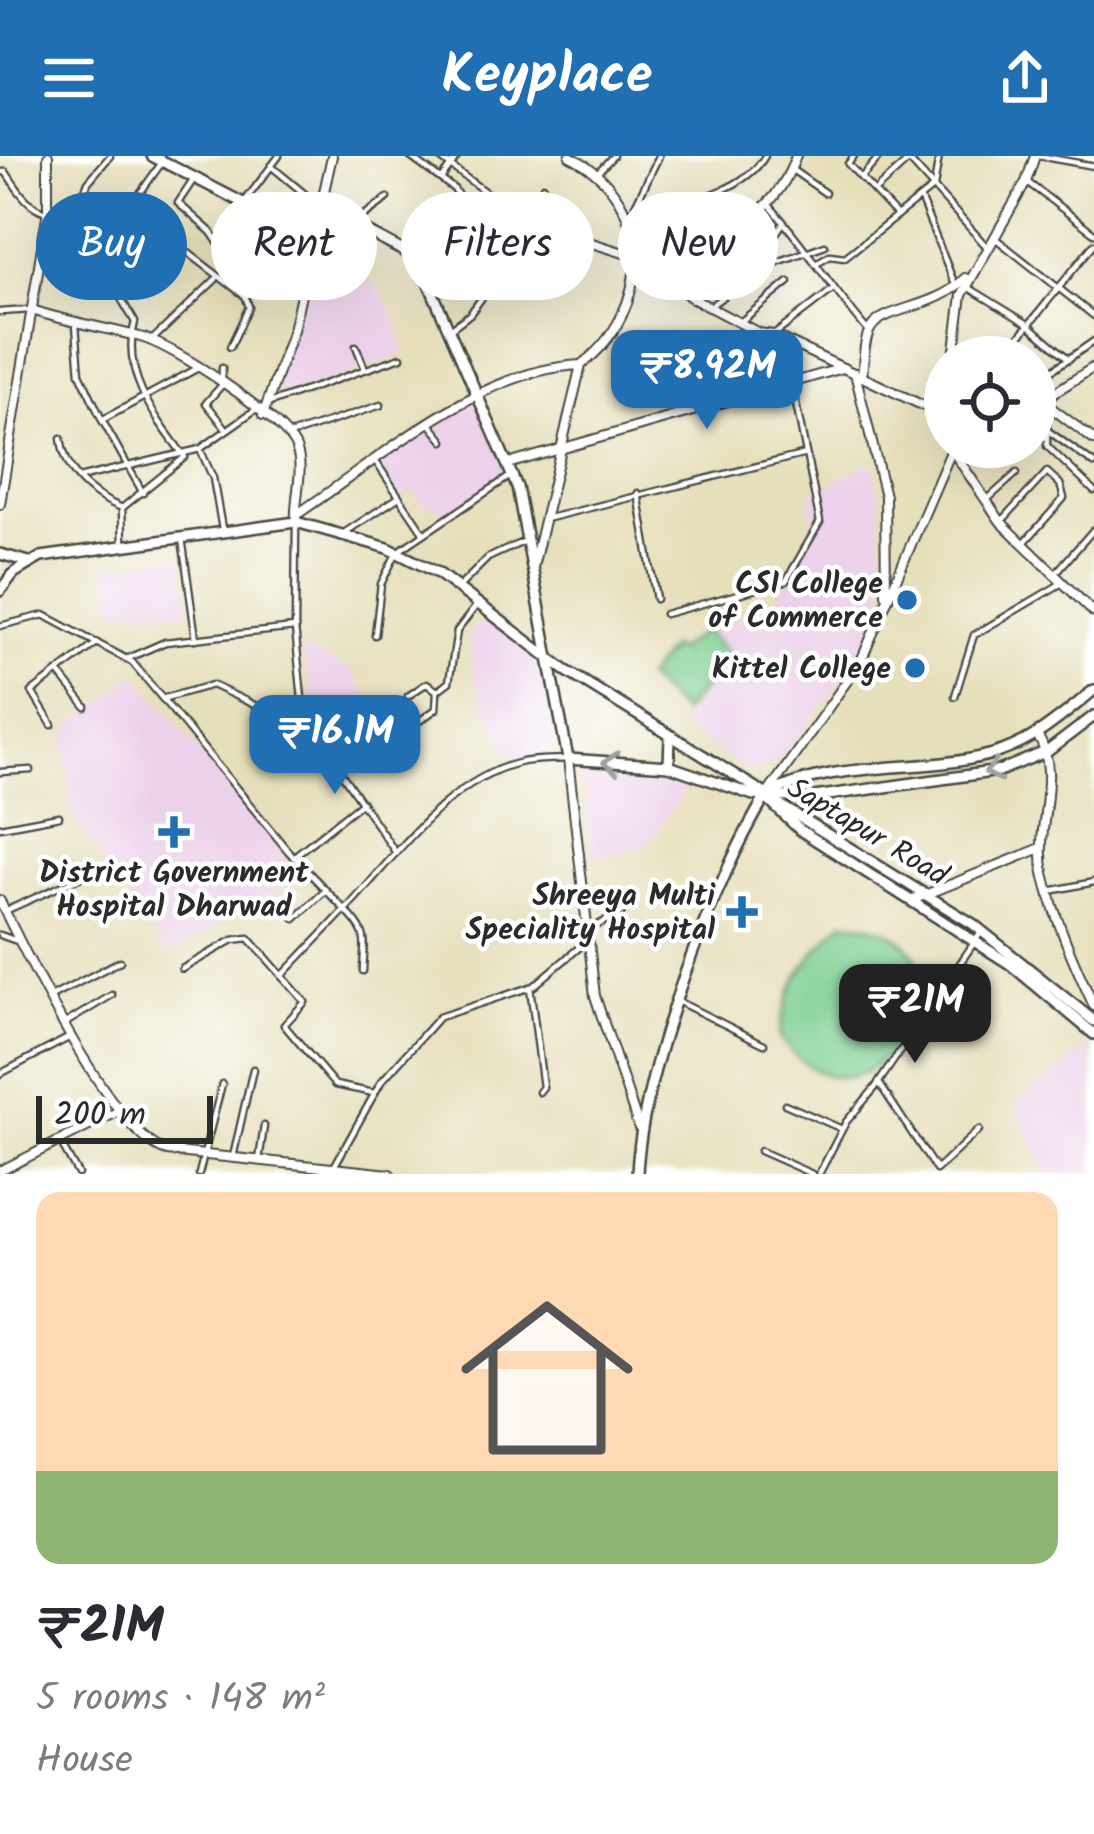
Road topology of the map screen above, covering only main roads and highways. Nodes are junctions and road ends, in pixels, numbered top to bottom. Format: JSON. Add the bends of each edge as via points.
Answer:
{"nodes":[{"id":1,"x":158,"y":159,"type":"edge"},
{"id":2,"x":0,"y":554,"type":"edge"},
{"id":3,"x":29,"y":562,"type":"junction"},
{"id":4,"x":0,"y":591,"type":"edge"},
{"id":5,"x":549,"y":658,"type":"junction"},
{"id":6,"x":1094,"y":690,"type":"edge"},
{"id":7,"x":1094,"y":716,"type":"edge"},
{"id":8,"x":670,"y":736,"type":"junction"},
{"id":9,"x":669,"y":766,"type":"junction"},
{"id":10,"x":766,"y":796,"type":"junction"},
{"id":11,"x":979,"y":935,"type":"junction"},
{"id":12,"x":1094,"y":1021,"type":"edge"},
{"id":13,"x":1094,"y":1034,"type":"edge"},
{"id":14,"x":637,"y":1174,"type":"edge"}],
"edges":[{"from":1,"to":5,"type":"main road","via":[[284,224],[322,208],[409,254],[430,284],[510,470]]},
{"from":2,"to":3,"type":"main road"},
{"from":3,"to":4,"type":"main road"},
{"from":3,"to":5,"type":"main road","name":"Saptapur Road","via":[[296,518],[397,552],[459,587]]},
{"from":5,"to":8,"type":"main road","name":"Saptapur Road"},
{"from":9,"to":5,"type":"main road","one_way":true,"via":[[568,759]]},
{"from":6,"to":10,"type":"main road","via":[[1037,735],[992,754],[818,776]]},
{"from":7,"to":10,"type":"main road","one_way":true,"via":[[1048,751],[999,771],[807,798]]},
{"from":8,"to":9,"type":"main road"},
{"from":8,"to":10,"type":"main road","name":"Saptapur Road"},
{"from":9,"to":10,"type":"main road"},
{"from":10,"to":11,"type":"main road","name":"Saptapur Road","via":[[800,830]]},
{"from":10,"to":14,"type":"main road","via":[[735,847],[679,1002],[639,1128]]},
{"from":11,"to":12,"type":"main road","name":"Saptapur Road"},
{"from":11,"to":13,"type":"main road","name":"Saptapur Road"}]}
